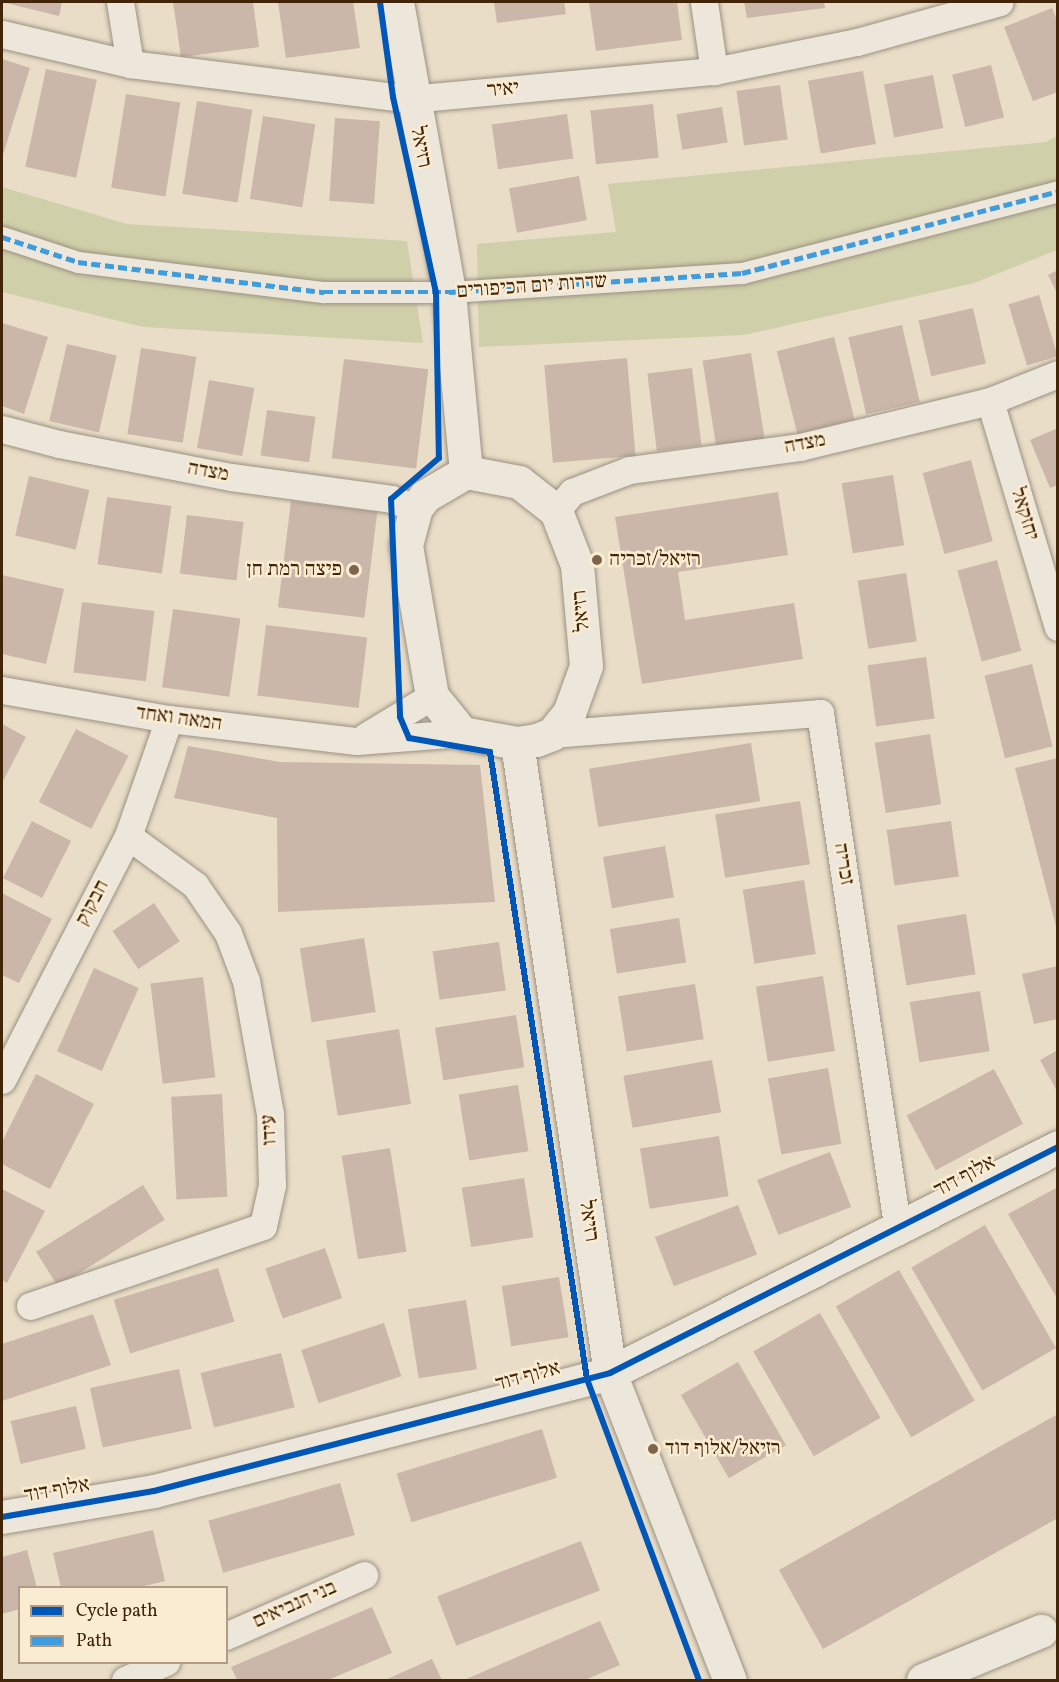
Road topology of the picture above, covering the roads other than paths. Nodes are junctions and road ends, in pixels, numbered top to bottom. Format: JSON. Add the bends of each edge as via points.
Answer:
{"nodes":[{"id":1,"x":120,"y":2,"type":"edge"},
{"id":2,"x":397,"y":2,"type":"edge"},
{"id":3,"x":704,"y":2,"type":"edge"},
{"id":4,"x":1000,"y":2,"type":"edge"},
{"id":5,"x":974,"y":7,"type":"edge"},
{"id":6,"x":2,"y":34,"type":"edge"},
{"id":7,"x":130,"y":64,"type":"junction"},
{"id":8,"x":714,"y":71,"type":"junction"},
{"id":9,"x":410,"y":99,"type":"junction"},
{"id":10,"x":1058,"y":191,"type":"edge"},
{"id":11,"x":2,"y":237,"type":"edge"},
{"id":12,"x":449,"y":292,"type":"junction"},
{"id":13,"x":1058,"y":374,"type":"edge"},
{"id":14,"x":990,"y":402,"type":"junction"},
{"id":15,"x":2,"y":429,"type":"edge"},
{"id":16,"x":466,"y":472,"type":"junction"},
{"id":17,"x":416,"y":508,"type":"junction"},
{"id":18,"x":556,"y":511,"type":"junction"},
{"id":19,"x":1058,"y":627,"type":"edge"},
{"id":20,"x":2,"y":690,"type":"edge"},
{"id":21,"x":432,"y":696,"type":"junction"},
{"id":22,"x":169,"y":719,"type":"junction"},
{"id":23,"x":560,"y":724,"type":"junction"},
{"id":24,"x":462,"y":733,"type":"junction"},
{"id":25,"x":357,"y":741,"type":"junction"},
{"id":26,"x":517,"y":743,"type":"junction"},
{"id":27,"x":128,"y":836,"type":"junction"},
{"id":28,"x":2,"y":1080,"type":"edge"},
{"id":29,"x":1058,"y":1147,"type":"edge"},
{"id":30,"x":898,"y":1231,"type":"junction"},
{"id":31,"x":30,"y":1306,"type":"dead end"},
{"id":32,"x":610,"y":1373,"type":"junction"},
{"id":33,"x":2,"y":1517,"type":"edge"},
{"id":34,"x":364,"y":1575,"type":"dead end"},
{"id":35,"x":1049,"y":1627,"type":"edge"},
{"id":36,"x":228,"y":1635,"type":"edge"},
{"id":37,"x":161,"y":1664,"type":"edge"},
{"id":38,"x":125,"y":1680,"type":"edge"},
{"id":39,"x":730,"y":1680,"type":"edge"},
{"id":40,"x":923,"y":1680,"type":"edge"},
{"id":41,"x":955,"y":1680,"type":"edge"}],
"edges":[{"from":1,"to":7,"type":"street"},
{"from":2,"to":9,"type":"street","name":"רזיאל"},
{"from":3,"to":8,"type":"street"},
{"from":4,"to":5,"type":"street","name":"יאיר"},
{"from":5,"to":8,"type":"street","name":"יאיר"},
{"from":6,"to":7,"type":"street","name":"יאיר"},
{"from":7,"to":9,"type":"street","name":"יאיר"},
{"from":8,"to":9,"type":"street","name":"יאיר"},
{"from":9,"to":12,"type":"street","name":"רזיאל"},
{"from":10,"to":12,"type":"street","name":"שדרות יום הכיפורים","via":[[742,273]]},
{"from":11,"to":12,"type":"street","name":"שדרות יום הכיפורים","via":[[90,263],[324,292]]},
{"from":12,"to":16,"type":"street","name":"רזיאל"},
{"from":13,"to":14,"type":"street","name":"מצדה"},
{"from":14,"to":18,"type":"street","name":"מצדה","via":[[801,447],[629,470],[572,492]]},
{"from":14,"to":19,"type":"street","name":"יחזקאל"},
{"from":15,"to":17,"type":"street","name":"מצדה","via":[[70,447],[231,477],[391,499]]},
{"from":16,"to":17,"type":"street","via":[[440,484]]},
{"from":16,"to":18,"type":"street","via":[[519,482]]},
{"from":17,"to":21,"type":"street","via":[[406,545]]},
{"from":18,"to":23,"type":"street","name":"רזיאל","via":[[584,600],[586,666]]},
{"from":20,"to":22,"type":"street","name":"המאה ואחד"},
{"from":21,"to":24,"type":"street"},
{"from":21,"to":25,"type":"street"},
{"from":22,"to":25,"type":"street","name":"המאה ואחד"},
{"from":22,"to":27,"type":"street","name":"חבקוק"},
{"from":23,"to":26,"type":"street"},
{"from":23,"to":30,"type":"street","name":"זכריה","via":[[602,731],[820,713]]},
{"from":24,"to":25,"type":"street","name":"המאה ואחד"},
{"from":24,"to":26,"type":"street"},
{"from":26,"to":32,"type":"street","name":"רזיאל"},
{"from":27,"to":28,"type":"street","name":"חבקוק"},
{"from":27,"to":31,"type":"street","name":"עידו","via":[[195,885],[228,933],[246,981],[270,1114],[272,1185],[263,1226]]},
{"from":29,"to":30,"type":"street","name":"אלוף דוד"},
{"from":30,"to":32,"type":"street","name":"אלוף דוד"},
{"from":32,"to":33,"type":"street","name":"אלוף דוד","via":[[154,1491]]},
{"from":32,"to":39,"type":"street","name":"רזיאל"},
{"from":34,"to":36,"type":"street","name":"בני הנביאים"},
{"from":35,"to":40,"type":"street"},
{"from":35,"to":41,"type":"street"},
{"from":37,"to":38,"type":"street"}]}
